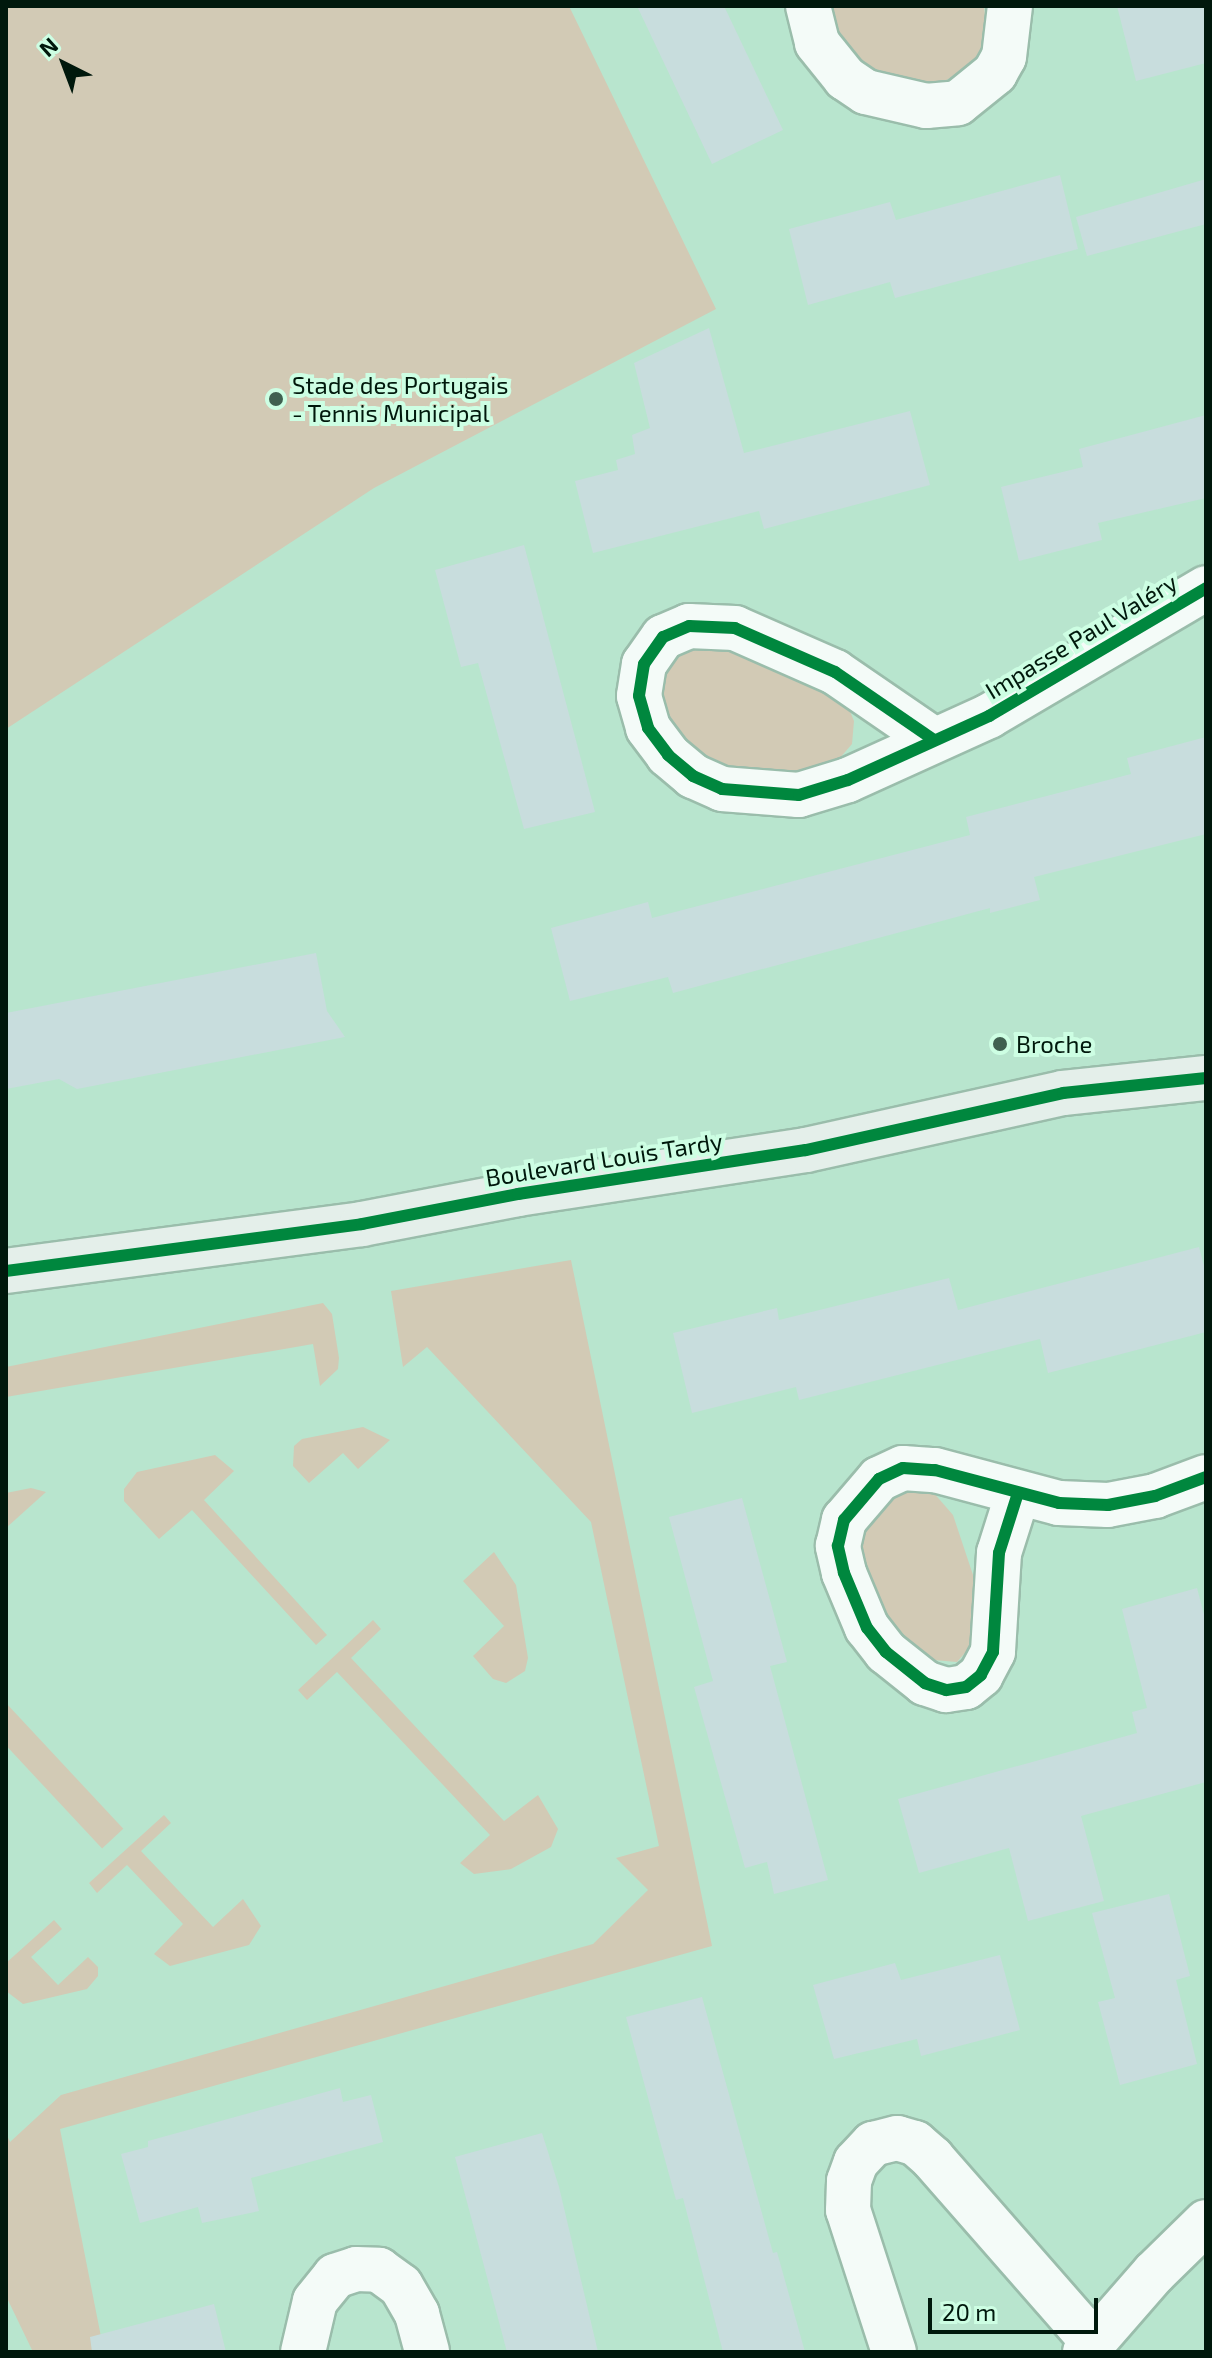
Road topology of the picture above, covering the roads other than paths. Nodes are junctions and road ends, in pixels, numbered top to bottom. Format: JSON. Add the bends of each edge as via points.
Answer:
{"nodes":[{"id":1,"x":808,"y":6,"type":"edge"},
{"id":2,"x":1010,"y":6,"type":"edge"},
{"id":3,"x":1206,"y":588,"type":"edge"},
{"id":4,"x":934,"y":740,"type":"junction"},
{"id":5,"x":1206,"y":1078,"type":"edge"},
{"id":6,"x":6,"y":1271,"type":"edge"},
{"id":7,"x":1206,"y":1477,"type":"edge"},
{"id":8,"x":1018,"y":1493,"type":"junction"},
{"id":9,"x":1206,"y":2222,"type":"edge"},
{"id":10,"x":1089,"y":2347,"type":"edge"},
{"id":11,"x":303,"y":2352,"type":"edge"},
{"id":12,"x":427,"y":2352,"type":"edge"},
{"id":13,"x":894,"y":2352,"type":"edge"}],
"edges":[{"from":1,"to":2,"type":"street","via":[[817,43],[845,78],[866,92],[926,106],[958,103],[995,73],[1004,57]]},
{"from":3,"to":4,"type":"street","name":"Impasse Paul Valéry","via":[[1156,612],[1062,676]]},
{"from":4,"to":4,"type":"street","name":"Impasse Paul Valéry","via":[[848,780],[799,795],[722,789],[693,776],[648,728],[639,696],[644,664],[663,637],[689,626],[735,628],[835,672]]},
{"from":5,"to":6,"type":"street","name":"Boulevard Louis Tardy","via":[[1063,1093],[806,1150],[362,1224]]},
{"from":7,"to":8,"type":"street","via":[[1155,1496],[1108,1505],[1059,1503]]},
{"from":8,"to":8,"type":"street","via":[[935,1470],[903,1468],[861,1495],[844,1520],[838,1546],[867,1628],[886,1652],[925,1683],[946,1690],[966,1687],[981,1675],[993,1652],[999,1553]]},
{"from":9,"to":10,"type":"street"},
{"from":10,"to":13,"type":"street","via":[[932,2158],[915,2143],[897,2138],[873,2144],[856,2162],[848,2210]]},
{"from":11,"to":12,"type":"street","via":[[315,2301],[335,2276],[356,2269],[379,2270],[401,2286],[417,2314]]}]}
